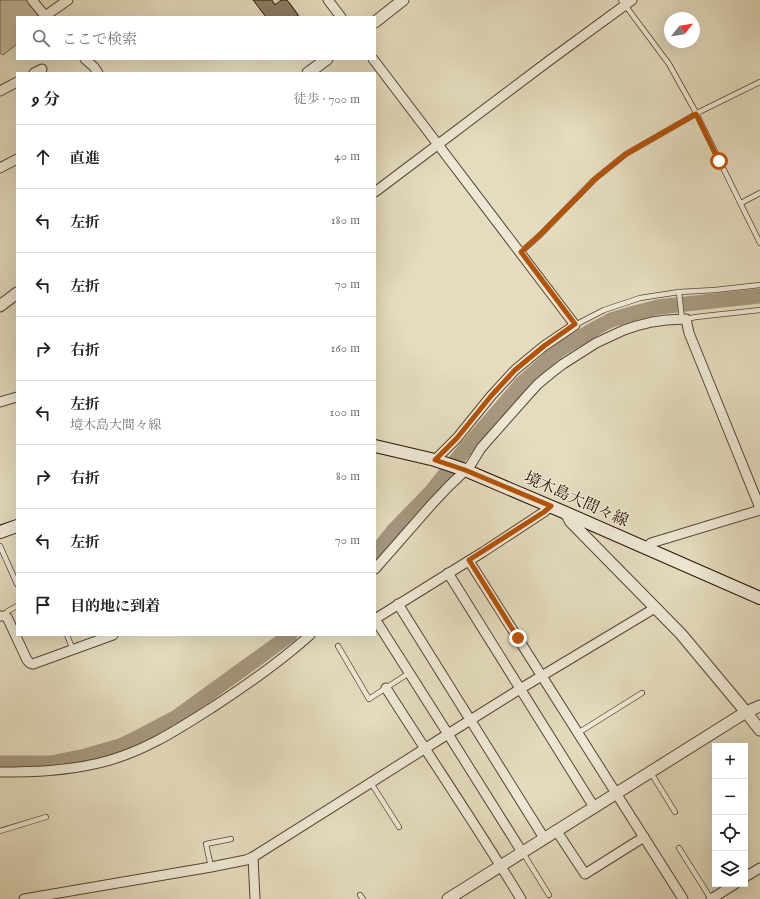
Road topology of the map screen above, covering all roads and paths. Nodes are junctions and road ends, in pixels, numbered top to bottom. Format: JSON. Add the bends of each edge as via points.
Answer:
{"nodes":[{"id":1,"x":32,"y":0,"type":"edge"},
{"id":2,"x":68,"y":0,"type":"edge"},
{"id":3,"x":328,"y":0,"type":"edge"},
{"id":4,"x":403,"y":0,"type":"edge"},
{"id":5,"x":626,"y":2,"type":"edge"},
{"id":6,"x":45,"y":16,"type":"edge"},
{"id":7,"x":47,"y":16,"type":"edge"},
{"id":8,"x":340,"y":16,"type":"edge"},
{"id":9,"x":376,"y":21,"type":"edge"},
{"id":10,"x":86,"y":60,"type":"edge"},
{"id":11,"x":326,"y":60,"type":"edge"},
{"id":12,"x":374,"y":60,"type":"edge"},
{"id":13,"x":97,"y":72,"type":"edge"},
{"id":14,"x":309,"y":72,"type":"edge"},
{"id":15,"x":760,"y":82,"type":"edge"},
{"id":16,"x":16,"y":83,"type":"edge"},
{"id":17,"x":0,"y":91,"type":"edge"},
{"id":18,"x":696,"y":114,"type":"junction"},
{"id":19,"x":438,"y":144,"type":"junction"},
{"id":20,"x":16,"y":160,"type":"edge"},
{"id":21,"x":0,"y":168,"type":"edge"},
{"id":22,"x":376,"y":191,"type":"edge"},
{"id":23,"x":760,"y":193,"type":"edge"},
{"id":24,"x":740,"y":203,"type":"junction"},
{"id":25,"x":760,"y":243,"type":"edge"},
{"id":26,"x":521,"y":252,"type":"junction"},
{"id":27,"x":760,"y":285,"type":"edge"},
{"id":28,"x":680,"y":293,"type":"junction"},
{"id":29,"x":16,"y":294,"type":"edge"},
{"id":30,"x":0,"y":306,"type":"edge"},
{"id":31,"x":760,"y":310,"type":"edge"},
{"id":32,"x":683,"y":318,"type":"junction"},
{"id":33,"x":575,"y":324,"type":"junction"},
{"id":34,"x":16,"y":397,"type":"edge"},
{"id":35,"x":0,"y":402,"type":"edge"},
{"id":36,"x":376,"y":446,"type":"edge"},
{"id":37,"x":437,"y":461,"type":"junction"},
{"id":38,"x":463,"y":469,"type":"junction"},
{"id":39,"x":551,"y":506,"type":"junction"},
{"id":40,"x":760,"y":509,"type":"edge"},
{"id":41,"x":566,"y":513,"type":"junction"},
{"id":42,"x":16,"y":526,"type":"edge"},
{"id":43,"x":0,"y":532,"type":"edge"},
{"id":44,"x":0,"y":546,"type":"edge"},
{"id":45,"x":646,"y":548,"type":"junction"},
{"id":46,"x":469,"y":560,"type":"junction"},
{"id":47,"x":376,"y":568,"type":"edge"},
{"id":48,"x":448,"y":573,"type":"junction"},
{"id":49,"x":16,"y":582,"type":"edge"},
{"id":50,"x":760,"y":598,"type":"edge"},
{"id":51,"x":398,"y":604,"type":"junction"},
{"id":52,"x":16,"y":607,"type":"edge"},
{"id":53,"x":655,"y":608,"type":"junction"},
{"id":54,"x":2,"y":616,"type":"edge"},
{"id":55,"x":376,"y":618,"type":"edge"},
{"id":56,"x":376,"y":621,"type":"edge"},
{"id":57,"x":67,"y":636,"type":"edge"},
{"id":58,"x":110,"y":636,"type":"edge"},
{"id":59,"x":309,"y":636,"type":"edge"},
{"id":60,"x":338,"y":646,"type":"dead end"},
{"id":61,"x":73,"y":650,"type":"junction"},
{"id":62,"x":409,"y":673,"type":"junction"},
{"id":63,"x":542,"y":676,"type":"junction"},
{"id":64,"x":386,"y":688,"type":"junction"},
{"id":65,"x":520,"y":689,"type":"junction"},
{"id":66,"x":642,"y":693,"type":"dead end"},
{"id":67,"x":760,"y":706,"type":"edge"},
{"id":68,"x":746,"y":712,"type":"junction"},
{"id":69,"x":470,"y":720,"type":"junction"},
{"id":70,"x":760,"y":730,"type":"edge"},
{"id":71,"x":578,"y":733,"type":"junction"},
{"id":72,"x":448,"y":734,"type":"junction"},
{"id":73,"x":425,"y":749,"type":"junction"},
{"id":74,"x":0,"y":772,"type":"edge"},
{"id":75,"x":650,"y":772,"type":"junction"},
{"id":76,"x":371,"y":783,"type":"junction"},
{"id":77,"x":616,"y":793,"type":"junction"},
{"id":78,"x":594,"y":807,"type":"junction"},
{"id":79,"x":675,"y":812,"type":"dead end"},
{"id":80,"x":46,"y":817,"type":"dead end"},
{"id":81,"x":399,"y":827,"type":"dead end"},
{"id":82,"x":0,"y":830,"type":"edge"},
{"id":83,"x":556,"y":830,"type":"junction"},
{"id":84,"x":644,"y":837,"type":"junction"},
{"id":85,"x":544,"y":838,"type":"junction"},
{"id":86,"x":231,"y":839,"type":"dead end"},
{"id":87,"x":679,"y":848,"type":"dead end"},
{"id":88,"x":522,"y":852,"type":"junction"},
{"id":89,"x":253,"y":858,"type":"junction"},
{"id":90,"x":501,"y":865,"type":"junction"},
{"id":91,"x":211,"y":867,"type":"junction"},
{"id":92,"x":760,"y":868,"type":"edge"},
{"id":93,"x":748,"y":876,"type":"edge"},
{"id":94,"x":730,"y":887,"type":"edge"},
{"id":95,"x":548,"y":895,"type":"dead end"},
{"id":96,"x":24,"y":899,"type":"edge"},
{"id":97,"x":255,"y":899,"type":"edge"},
{"id":98,"x":448,"y":899,"type":"edge"},
{"id":99,"x":521,"y":899,"type":"edge"},
{"id":100,"x":683,"y":899,"type":"edge"},
{"id":101,"x":711,"y":899,"type":"edge"}],
"edges":[{"from":1,"to":6,"type":"street"},
{"from":2,"to":7,"type":"street"},
{"from":3,"to":8,"type":"street"},
{"from":4,"to":9,"type":"street"},
{"from":5,"to":18,"type":"lane","via":[[668,64]]},
{"from":5,"to":19,"type":"street"},
{"from":10,"to":13,"type":"street"},
{"from":11,"to":14,"type":"street"},
{"from":12,"to":19,"type":"street"},
{"from":15,"to":18,"type":"lane"},
{"from":16,"to":17,"type":"street"},
{"from":18,"to":24,"type":"lane"},
{"from":18,"to":26,"type":"lane","via":[[626,154],[595,179]]},
{"from":19,"to":22,"type":"street"},
{"from":19,"to":26,"type":"street"},
{"from":20,"to":21,"type":"street"},
{"from":23,"to":24,"type":"lane"},
{"from":24,"to":25,"type":"lane"},
{"from":26,"to":33,"type":"street"},
{"from":27,"to":28,"type":"lane"},
{"from":28,"to":32,"type":"lane"},
{"from":28,"to":33,"type":"lane","via":[[626,302]]},
{"from":29,"to":30,"type":"street"},
{"from":31,"to":32,"type":"lane"},
{"from":32,"to":38,"type":"street","via":[[652,322],[624,330],[596,343],[563,364],[538,384],[481,448],[470,466]]},
{"from":32,"to":40,"type":"street"},
{"from":33,"to":37,"type":"street","via":[[515,370]]},
{"from":34,"to":35,"type":"street"},
{"from":36,"to":37,"type":"main road","name":"境木島大間々線"},
{"from":37,"to":38,"type":"main road","name":"境木島大間々線"},
{"from":38,"to":39,"type":"main road","name":"境木島大間々線"},
{"from":38,"to":47,"type":"street"},
{"from":39,"to":41,"type":"main road","name":"境木島大間々線"},
{"from":39,"to":46,"type":"street"},
{"from":40,"to":45,"type":"street","via":[[651,543]]},
{"from":41,"to":45,"type":"main road","name":"境木島大間々線"},
{"from":41,"to":53,"type":"street","via":[[571,522]]},
{"from":42,"to":43,"type":"main road"},
{"from":44,"to":49,"type":"lane"},
{"from":45,"to":50,"type":"main road","name":"境木島大間々線"},
{"from":46,"to":48,"type":"street"},
{"from":46,"to":63,"type":"street"},
{"from":48,"to":51,"type":"street"},
{"from":48,"to":65,"type":"street"},
{"from":51,"to":55,"type":"street"},
{"from":51,"to":69,"type":"street"},
{"from":52,"to":54,"type":"lane"},
{"from":53,"to":63,"type":"street"},
{"from":53,"to":68,"type":"street","via":[[681,634]]},
{"from":54,"to":61,"type":"street","via":[[7,618],[30,664],[37,664]]},
{"from":56,"to":62,"type":"street"},
{"from":57,"to":61,"type":"lane"},
{"from":58,"to":61,"type":"street"},
{"from":59,"to":74,"type":"street","via":[[231,695],[170,734],[140,749],[100,763],[64,770]]},
{"from":60,"to":64,"type":"lane","via":[[368,699]]},
{"from":62,"to":64,"type":"lane"},
{"from":62,"to":72,"type":"street"},
{"from":63,"to":65,"type":"street"},
{"from":63,"to":71,"type":"street"},
{"from":64,"to":73,"type":"street"},
{"from":65,"to":69,"type":"street"},
{"from":65,"to":78,"type":"street"},
{"from":66,"to":71,"type":"lane"},
{"from":67,"to":68,"type":"street"},
{"from":68,"to":70,"type":"street"},
{"from":68,"to":75,"type":"street"},
{"from":69,"to":72,"type":"street"},
{"from":69,"to":85,"type":"street"},
{"from":71,"to":77,"type":"street"},
{"from":72,"to":73,"type":"street"},
{"from":72,"to":88,"type":"street"},
{"from":73,"to":76,"type":"street"},
{"from":73,"to":90,"type":"street"},
{"from":75,"to":77,"type":"street"},
{"from":75,"to":79,"type":"lane"},
{"from":76,"to":81,"type":"lane"},
{"from":76,"to":89,"type":"street"},
{"from":77,"to":78,"type":"street"},
{"from":77,"to":84,"type":"street"},
{"from":78,"to":83,"type":"street"},
{"from":80,"to":82,"type":"lane"},
{"from":83,"to":84,"type":"street","via":[[585,874]]},
{"from":83,"to":85,"type":"street"},
{"from":84,"to":100,"type":"street"},
{"from":85,"to":88,"type":"street"},
{"from":86,"to":91,"type":"lane","via":[[206,844]]},
{"from":87,"to":101,"type":"lane"},
{"from":88,"to":90,"type":"street"},
{"from":88,"to":95,"type":"lane"},
{"from":89,"to":91,"type":"street"},
{"from":89,"to":97,"type":"street"},
{"from":90,"to":98,"type":"street"},
{"from":90,"to":99,"type":"street"},
{"from":91,"to":96,"type":"street"},
{"from":92,"to":93,"type":"street"},
{"from":94,"to":101,"type":"street"}]}
